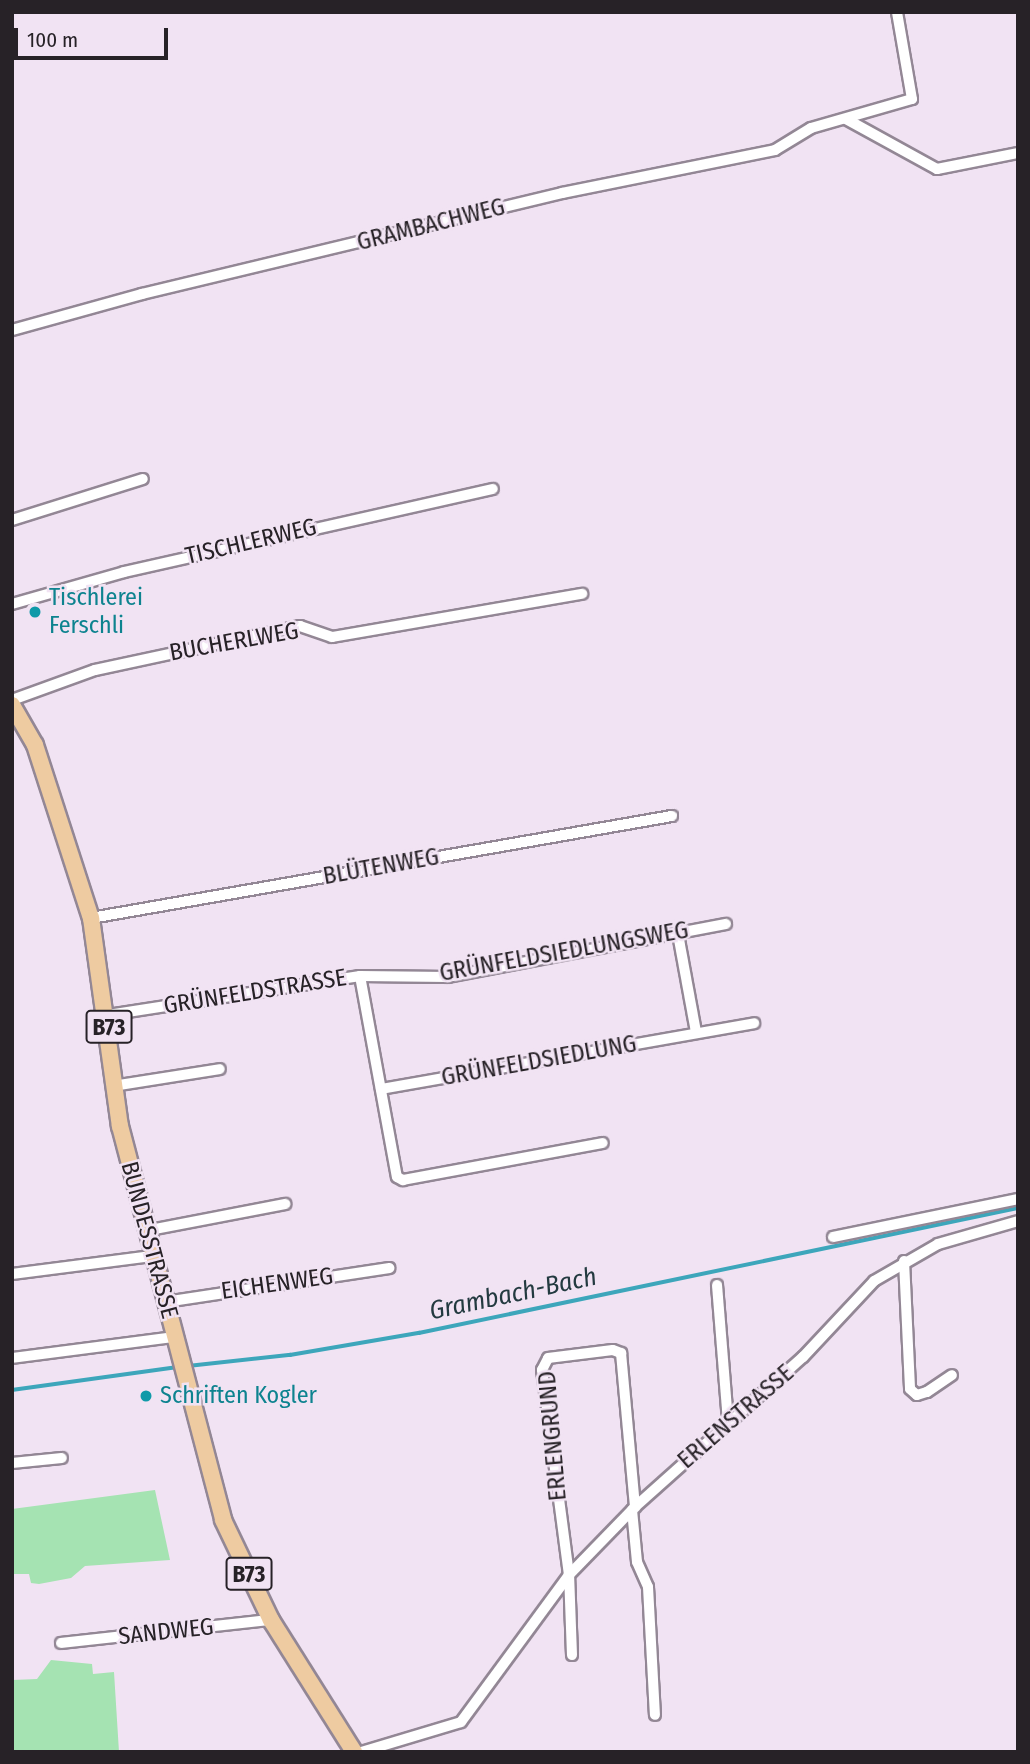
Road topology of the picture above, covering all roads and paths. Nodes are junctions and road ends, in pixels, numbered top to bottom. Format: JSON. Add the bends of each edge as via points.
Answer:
{"nodes":[{"id":1,"x":897,"y":12,"type":"edge"},
{"id":2,"x":846,"y":119,"type":"junction"},
{"id":3,"x":1018,"y":153,"type":"edge"},
{"id":4,"x":12,"y":330,"type":"edge"},
{"id":5,"x":143,"y":479,"type":"dead end"},
{"id":6,"x":493,"y":489,"type":"dead end"},
{"id":7,"x":12,"y":520,"type":"edge"},
{"id":8,"x":582,"y":594,"type":"dead end"},
{"id":9,"x":12,"y":604,"type":"edge"},
{"id":10,"x":12,"y":700,"type":"edge"},
{"id":11,"x":12,"y":705,"type":"edge"},
{"id":12,"x":671,"y":816,"type":"dead end"},
{"id":13,"x":91,"y":918,"type":"junction"},
{"id":14,"x":726,"y":924,"type":"dead end"},
{"id":15,"x":678,"y":934,"type":"junction"},
{"id":16,"x":360,"y":976,"type":"junction"},
{"id":17,"x":108,"y":1015,"type":"junction"},
{"id":18,"x":754,"y":1023,"type":"dead end"},
{"id":19,"x":696,"y":1032,"type":"junction"},
{"id":20,"x":220,"y":1069,"type":"dead end"},
{"id":21,"x":113,"y":1086,"type":"junction"},
{"id":22,"x":381,"y":1089,"type":"junction"},
{"id":23,"x":603,"y":1143,"type":"dead end"},
{"id":24,"x":1018,"y":1199,"type":"edge"},
{"id":25,"x":285,"y":1204,"type":"dead end"},
{"id":26,"x":1018,"y":1220,"type":"edge"},
{"id":27,"x":145,"y":1231,"type":"junction"},
{"id":28,"x":833,"y":1237,"type":"dead end"},
{"id":29,"x":152,"y":1256,"type":"junction"},
{"id":30,"x":904,"y":1261,"type":"junction"},
{"id":31,"x":389,"y":1268,"type":"dead end"},
{"id":32,"x":12,"y":1274,"type":"edge"},
{"id":33,"x":717,"y":1285,"type":"dead end"},
{"id":34,"x":165,"y":1302,"type":"junction"},
{"id":35,"x":174,"y":1337,"type":"junction"},
{"id":36,"x":12,"y":1358,"type":"edge"},
{"id":37,"x":952,"y":1375,"type":"dead end"},
{"id":38,"x":728,"y":1423,"type":"junction"},
{"id":39,"x":62,"y":1458,"type":"dead end"},
{"id":40,"x":12,"y":1464,"type":"edge"},
{"id":41,"x":634,"y":1508,"type":"junction"},
{"id":42,"x":569,"y":1575,"type":"junction"},
{"id":43,"x":271,"y":1620,"type":"junction"},
{"id":44,"x":61,"y":1643,"type":"dead end"},
{"id":45,"x":572,"y":1655,"type":"dead end"},
{"id":46,"x":655,"y":1715,"type":"dead end"},
{"id":47,"x":354,"y":1752,"type":"edge"},
{"id":48,"x":361,"y":1752,"type":"edge"}],
"edges":[{"from":1,"to":2,"type":"street","name":"GRAMBACHWEG","via":[[912,99]]},
{"from":2,"to":3,"type":"street","via":[[937,169]]},
{"from":2,"to":4,"type":"street","name":"GRAMBACHWEG","via":[[811,128],[788,144],[757,155],[562,193],[142,294]]},
{"from":5,"to":7,"type":"street"},
{"from":6,"to":9,"type":"street","name":"TISCHLERWEG","via":[[124,572]]},
{"from":8,"to":10,"type":"street","name":"BUCHERLWEG","via":[[332,637],[300,626],[95,670]]},
{"from":11,"to":13,"type":"main road","name":"BUNDESSTRASSE","number":"B73","via":[[35,745]]},
{"from":12,"to":13,"type":"street","name":"BLÜTENWEG"},
{"from":13,"to":17,"type":"main road","name":"BUNDESSTRASSE","number":"B73"},
{"from":14,"to":15,"type":"street","name":"GRÜNFELDSIEDLUNGSWEG"},
{"from":15,"to":16,"type":"street","name":"GRÜNFELDSIEDLUNGSWEG","via":[[448,977]]},
{"from":15,"to":19,"type":"street"},
{"from":16,"to":17,"type":"street","name":"GRÜNFELDSTRASSE"},
{"from":16,"to":22,"type":"street"},
{"from":17,"to":21,"type":"main road","name":"BUNDESSTRASSE","number":"B73"},
{"from":18,"to":19,"type":"street","name":"GRÜNFELDSIEDLUNG"},
{"from":19,"to":22,"type":"street","name":"GRÜNFELDSIEDLUNG"},
{"from":20,"to":21,"type":"street"},
{"from":21,"to":27,"type":"main road","name":"BUNDESSTRASSE","number":"B73"},
{"from":22,"to":23,"type":"street","via":[[394,1170],[403,1180]]},
{"from":24,"to":28,"type":"street"},
{"from":25,"to":27,"type":"street"},
{"from":26,"to":30,"type":"street","name":"ERLENSTRASSE","via":[[963,1234]]},
{"from":27,"to":29,"type":"main road","name":"BUNDESSTRASSE","number":"B73"},
{"from":29,"to":32,"type":"street"},
{"from":29,"to":34,"type":"main road","name":"BUNDESSTRASSE","number":"B73"},
{"from":30,"to":37,"type":"street","via":[[910,1389],[917,1395],[927,1392]]},
{"from":30,"to":38,"type":"street","name":"ERLENSTRASSE","via":[[863,1290],[803,1357]]},
{"from":31,"to":34,"type":"street","name":"EICHENWEG"},
{"from":33,"to":38,"type":"street"},
{"from":34,"to":35,"type":"main road","name":"BUNDESSTRASSE","number":"B73"},
{"from":35,"to":36,"type":"street"},
{"from":35,"to":43,"type":"main road","name":"BUNDESSTRASSE","number":"B73","via":[[223,1520]]},
{"from":38,"to":41,"type":"street","name":"ERLENSTRASSE"},
{"from":39,"to":40,"type":"street"},
{"from":41,"to":42,"type":"street","name":"ERLENSTRASSE"},
{"from":41,"to":42,"type":"street","name":"ERLENGRUND","via":[[621,1353],[613,1350],[548,1358],[542,1370]]},
{"from":41,"to":46,"type":"street","via":[[637,1562],[648,1587]]},
{"from":42,"to":45,"type":"street"},
{"from":42,"to":48,"type":"street","name":"ERLENSTRASSE","via":[[461,1722]]},
{"from":43,"to":44,"type":"street","name":"SANDWEG"},
{"from":43,"to":47,"type":"main road","name":"BUNDESSTRASSE","number":"B73"}]}
